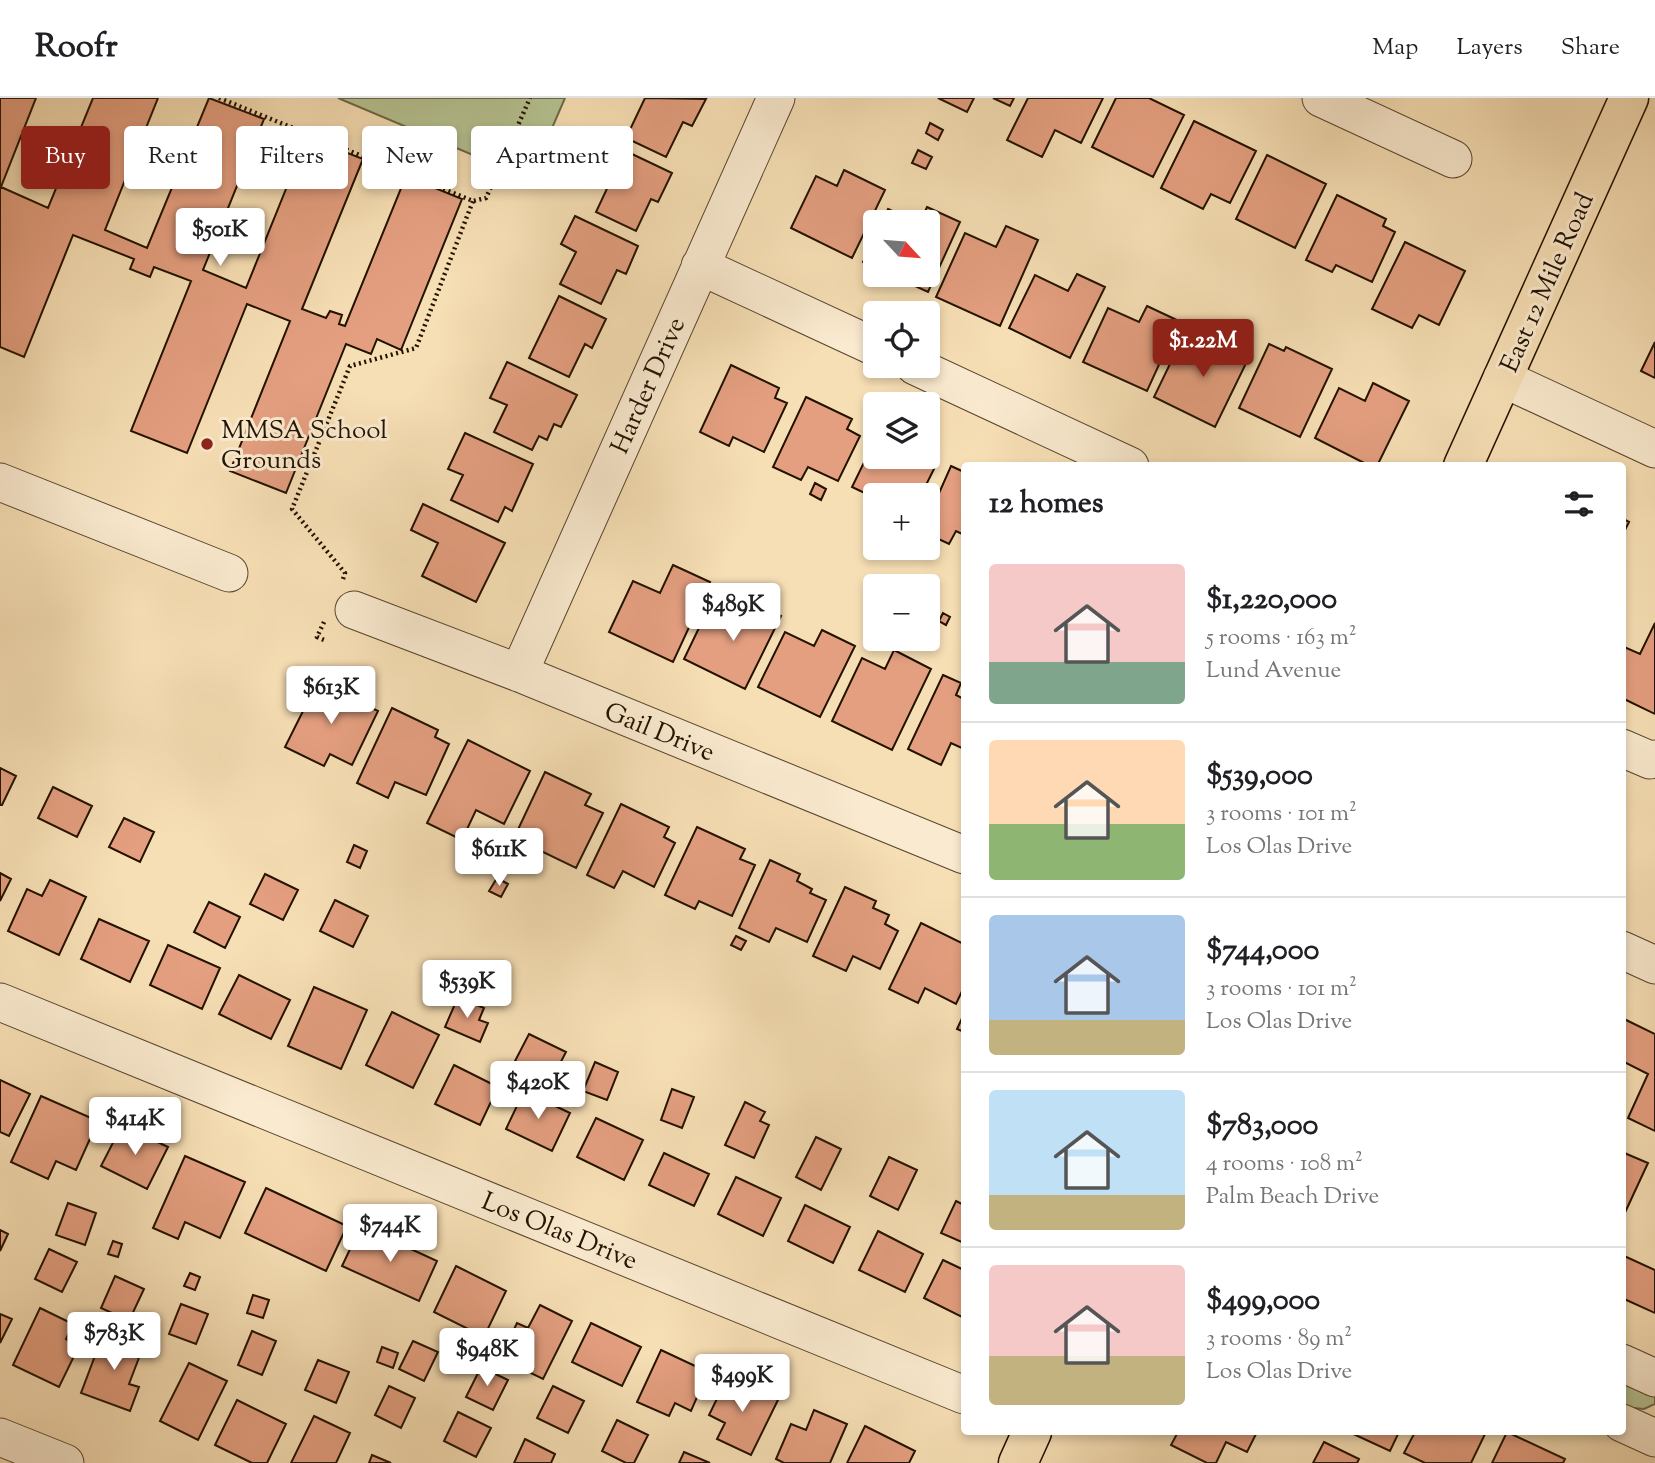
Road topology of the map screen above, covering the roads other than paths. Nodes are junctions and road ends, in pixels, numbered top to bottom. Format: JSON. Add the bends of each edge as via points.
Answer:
{"nodes":[{"id":1,"x":776,"y":98,"type":"edge"},
{"id":2,"x":1321,"y":98,"type":"edge"},
{"id":3,"x":1629,"y":98,"type":"edge"},
{"id":4,"x":1453,"y":159,"type":"dead end"},
{"id":5,"x":700,"y":265,"type":"junction"},
{"id":6,"x":863,"y":341,"type":"edge"},
{"id":7,"x":940,"y":378,"type":"edge"},
{"id":8,"x":1502,"y":378,"type":"junction"},
{"id":9,"x":1655,"y":449,"type":"edge"},
{"id":10,"x":1121,"y":462,"type":"edge"},
{"id":11,"x":1465,"y":462,"type":"edge"},
{"id":12,"x":0,"y":482,"type":"edge"},
{"id":13,"x":229,"y":573,"type":"dead end"},
{"id":14,"x":340,"y":603,"type":"road end"},
{"id":15,"x":519,"y":673,"type":"junction"},
{"id":16,"x":1626,"y":750,"type":"edge"},
{"id":17,"x":1655,"y":760,"type":"edge"},
{"id":18,"x":961,"y":854,"type":"edge"},
{"id":19,"x":1626,"y":952,"type":"edge"},
{"id":20,"x":1655,"y":965,"type":"edge"},
{"id":21,"x":0,"y":1002,"type":"edge"},
{"id":22,"x":1626,"y":1365,"type":"edge"},
{"id":23,"x":1655,"y":1378,"type":"edge"},
{"id":24,"x":961,"y":1394,"type":"edge"},
{"id":25,"x":1031,"y":1435,"type":"edge"},
{"id":26,"x":0,"y":1437,"type":"edge"},
{"id":27,"x":65,"y":1463,"type":"edge"},
{"id":28,"x":1018,"y":1463,"type":"edge"}],
"edges":[{"from":1,"to":5,"type":"street","name":"Harder Drive"},
{"from":2,"to":4,"type":"street"},
{"from":3,"to":8,"type":"main road","name":"East 12 Mile Road"},
{"from":5,"to":6,"type":"street"},
{"from":5,"to":15,"type":"street","name":"Harder Drive"},
{"from":7,"to":10,"type":"street"},
{"from":8,"to":9,"type":"street"},
{"from":8,"to":11,"type":"main road","name":"East 12 Mile Road"},
{"from":12,"to":13,"type":"street"},
{"from":14,"to":15,"type":"street","name":"Gail Drive"},
{"from":15,"to":18,"type":"street","name":"Gail Drive"},
{"from":16,"to":17,"type":"street"},
{"from":19,"to":20,"type":"street"},
{"from":21,"to":24,"type":"street","name":"Los Olas Drive"},
{"from":22,"to":23,"type":"street"},
{"from":25,"to":28,"type":"main road"},
{"from":26,"to":27,"type":"street"}]}
